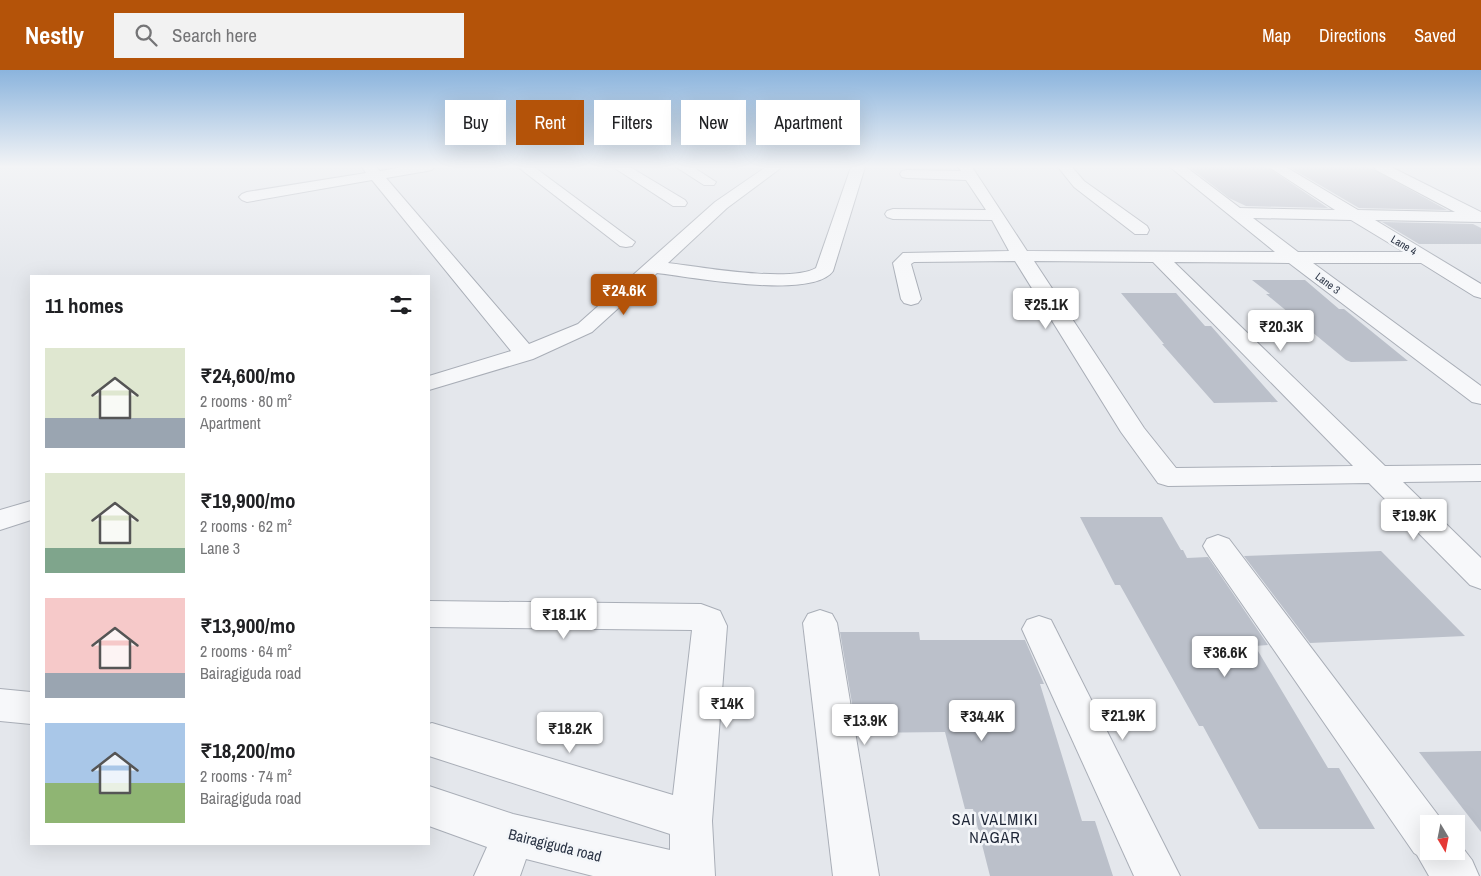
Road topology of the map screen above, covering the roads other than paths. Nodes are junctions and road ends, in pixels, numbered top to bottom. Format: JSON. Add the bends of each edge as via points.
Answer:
{"nodes":[{"id":1,"x":400,"y":205,"type":"edge"},
{"id":2,"x":576,"y":205,"type":"edge"},
{"id":3,"x":722,"y":205,"type":"edge"},
{"id":4,"x":846,"y":205,"type":"edge"},
{"id":5,"x":990,"y":205,"type":"edge"},
{"id":6,"x":1107,"y":205,"type":"edge"},
{"id":7,"x":1226,"y":205,"type":"edge"},
{"id":8,"x":1337,"y":205,"type":"edge"},
{"id":9,"x":1455,"y":205,"type":"edge"},
{"id":10,"x":1237,"y":213,"type":"junction"},
{"id":11,"x":893,"y":214,"type":"dead end"},
{"id":12,"x":997,"y":216,"type":"junction"},
{"id":13,"x":1356,"y":216,"type":"junction"},
{"id":14,"x":1480,"y":217,"type":"edge"},
{"id":15,"x":1141,"y":230,"type":"dead end"},
{"id":16,"x":626,"y":242,"type":"dead end"},
{"id":17,"x":1021,"y":256,"type":"junction"},
{"id":18,"x":1158,"y":257,"type":"junction"},
{"id":19,"x":1292,"y":257,"type":"junction"},
{"id":20,"x":1426,"y":258,"type":"junction"},
{"id":21,"x":653,"y":267,"type":"junction"},
{"id":22,"x":1481,"y":292,"type":"edge"},
{"id":23,"x":911,"y":299,"type":"dead end"},
{"id":24,"x":525,"y":354,"type":"junction"},
{"id":25,"x":430,"y":383,"type":"edge"},
{"id":26,"x":1481,"y":397,"type":"edge"},
{"id":27,"x":1481,"y":472,"type":"edge"},
{"id":28,"x":1378,"y":474,"type":"junction"},
{"id":29,"x":30,"y":510,"type":"edge"},
{"id":30,"x":0,"y":520,"type":"edge"},
{"id":31,"x":1218,"y":546,"type":"dead end"},
{"id":32,"x":1481,"y":577,"type":"edge"},
{"id":33,"x":430,"y":614,"type":"edge"},
{"id":34,"x":820,"y":623,"type":"dead end"},
{"id":35,"x":1039,"y":629,"type":"dead end"},
{"id":36,"x":0,"y":705,"type":"edge"},
{"id":37,"x":30,"y":708,"type":"edge"},
{"id":38,"x":430,"y":741,"type":"edge"},
{"id":39,"x":430,"y":806,"type":"edge"},
{"id":40,"x":691,"y":821,"type":"junction"},
{"id":41,"x":1420,"y":826,"type":"edge"},
{"id":42,"x":513,"y":835,"type":"junction"},
{"id":43,"x":1444,"y":860,"type":"edge"},
{"id":44,"x":497,"y":876,"type":"edge"},
{"id":45,"x":684,"y":876,"type":"edge"},
{"id":46,"x":692,"y":876,"type":"edge"},
{"id":47,"x":856,"y":876,"type":"edge"},
{"id":48,"x":1157,"y":876,"type":"edge"},
{"id":49,"x":1456,"y":876,"type":"edge"}],
"edges":[{"from":1,"to":24,"type":"street"},
{"from":2,"to":16,"type":"street"},
{"from":3,"to":21,"type":"street"},
{"from":4,"to":21,"type":"street","via":[[824,271],[812,278],[783,281]]},
{"from":5,"to":12,"type":"street"},
{"from":6,"to":15,"type":"street"},
{"from":7,"to":10,"type":"street","name":"Lane 3"},
{"from":8,"to":13,"type":"street","name":"Lane 4"},
{"from":9,"to":14,"type":"street"},
{"from":10,"to":13,"type":"street"},
{"from":10,"to":19,"type":"street","name":"Lane 3"},
{"from":11,"to":12,"type":"street"},
{"from":12,"to":17,"type":"street"},
{"from":13,"to":14,"type":"street"},
{"from":13,"to":20,"type":"street","name":"Lane 4"},
{"from":17,"to":18,"type":"street"},
{"from":17,"to":23,"type":"street","via":[[909,257],[902,263]]},
{"from":17,"to":28,"type":"street","via":[[1134,432],[1168,477]]},
{"from":18,"to":19,"type":"street"},
{"from":18,"to":28,"type":"street"},
{"from":19,"to":20,"type":"street"},
{"from":19,"to":26,"type":"street","name":"Lane 3"},
{"from":20,"to":22,"type":"street","name":"Lane 4"},
{"from":21,"to":24,"type":"street","via":[[585,328]]},
{"from":24,"to":25,"type":"street"},
{"from":27,"to":28,"type":"street"},
{"from":28,"to":32,"type":"street"},
{"from":29,"to":30,"type":"street"},
{"from":31,"to":41,"type":"street"},
{"from":33,"to":40,"type":"street","via":[[701,616],[708,620]]},
{"from":34,"to":47,"type":"street"},
{"from":35,"to":48,"type":"street"},
{"from":36,"to":37,"type":"street"},
{"from":38,"to":40,"type":"street"},
{"from":39,"to":42,"type":"street","name":"Bairagiguda road"},
{"from":40,"to":46,"type":"street"},
{"from":42,"to":44,"type":"street"},
{"from":42,"to":45,"type":"street","name":"Bairagiguda road"},
{"from":43,"to":49,"type":"street"}]}
